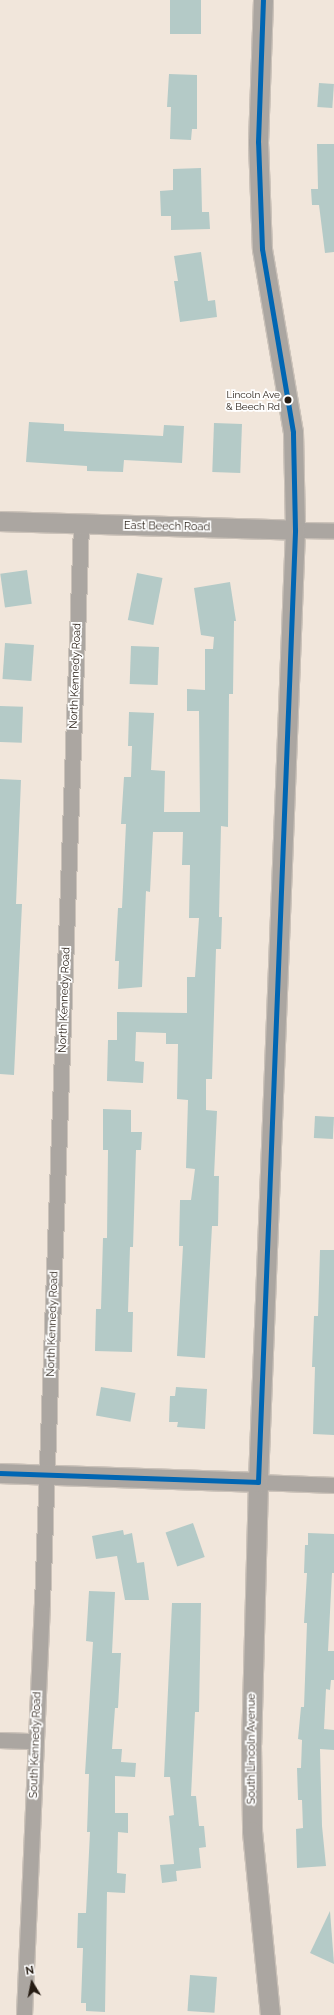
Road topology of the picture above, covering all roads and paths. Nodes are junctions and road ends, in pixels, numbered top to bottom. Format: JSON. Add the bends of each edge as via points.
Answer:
{"nodes":[{"id":1,"x":263,"y":0,"type":"edge"},
{"id":2,"x":0,"y":521,"type":"edge"},
{"id":3,"x":82,"y":525,"type":"junction"},
{"id":4,"x":295,"y":530,"type":"junction"},
{"id":5,"x":334,"y":531,"type":"edge"},
{"id":6,"x":0,"y":1473,"type":"edge"},
{"id":7,"x":47,"y":1475,"type":"junction"},
{"id":8,"x":258,"y":1482,"type":"junction"},
{"id":9,"x":334,"y":1485,"type":"edge"},
{"id":10,"x":0,"y":1740,"type":"edge"},
{"id":11,"x":35,"y":1741,"type":"junction"},
{"id":12,"x":24,"y":2015,"type":"edge"},
{"id":13,"x":270,"y":2015,"type":"edge"}],
"edges":[{"from":1,"to":4,"type":"street","name":"South Lincoln Avenue","via":[[258,142],[262,249],[293,432]]},
{"from":2,"to":3,"type":"street","name":"East Beech Road"},
{"from":3,"to":4,"type":"street","name":"East Beech Road"},
{"from":3,"to":7,"type":"street","name":"North Kennedy Road"},
{"from":4,"to":5,"type":"street","name":"East Beech Road"},
{"from":4,"to":8,"type":"street","name":"South Lincoln Avenue"},
{"from":6,"to":7,"type":"street"},
{"from":7,"to":8,"type":"street"},
{"from":7,"to":11,"type":"street","name":"South Kennedy Road"},
{"from":8,"to":9,"type":"street"},
{"from":8,"to":13,"type":"street","name":"South Lincoln Avenue","via":[[252,1831]]},
{"from":10,"to":11,"type":"street"},
{"from":11,"to":12,"type":"street","name":"South Kennedy Road"}]}
